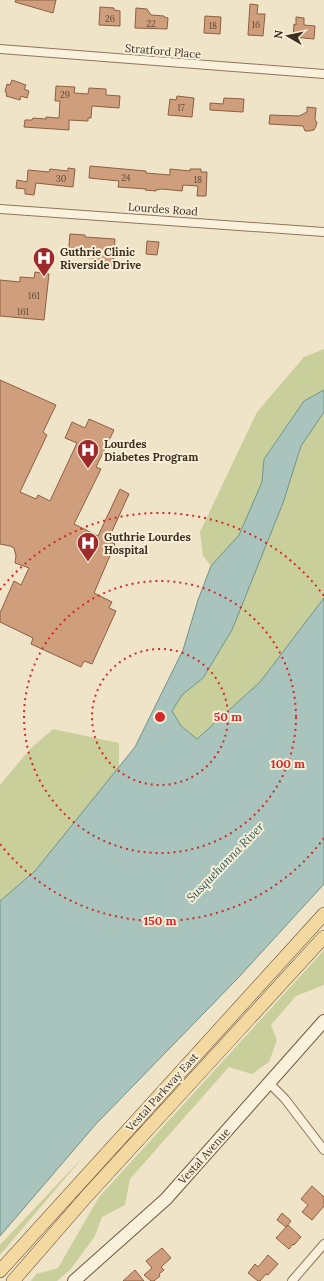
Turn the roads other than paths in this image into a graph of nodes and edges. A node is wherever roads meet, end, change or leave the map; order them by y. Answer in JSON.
{"nodes":[{"id":1,"x":0,"y":50,"type":"edge"},
{"id":2,"x":324,"y":74,"type":"edge"},
{"id":3,"x":0,"y":209,"type":"edge"},
{"id":4,"x":324,"y":232,"type":"edge"},
{"id":5,"x":324,"y":914,"type":"edge"},
{"id":6,"x":324,"y":937,"type":"edge"},
{"id":7,"x":324,"y":1021,"type":"edge"},
{"id":8,"x":269,"y":1084,"type":"junction"},
{"id":9,"x":324,"y":1150,"type":"edge"},
{"id":10,"x":324,"y":1244,"type":"edge"},
{"id":11,"x":0,"y":1272,"type":"edge"},
{"id":12,"x":12,"y":1281,"type":"edge"},
{"id":13,"x":74,"y":1281,"type":"edge"},
{"id":14,"x":292,"y":1281,"type":"edge"}],
"edges":[{"from":1,"to":2,"type":"street","name":"Stratford Place"},
{"from":3,"to":4,"type":"street","name":"Lourdes Road"},
{"from":5,"to":11,"type":"main road","name":"Vestal Parkway East"},
{"from":6,"to":12,"type":"main road","name":"Vestal Parkway East"},
{"from":7,"to":8,"type":"street","name":"Vestal Avenue"},
{"from":8,"to":9,"type":"street"},
{"from":8,"to":13,"type":"street","name":"Vestal Avenue"},
{"from":10,"to":14,"type":"street"}]}
